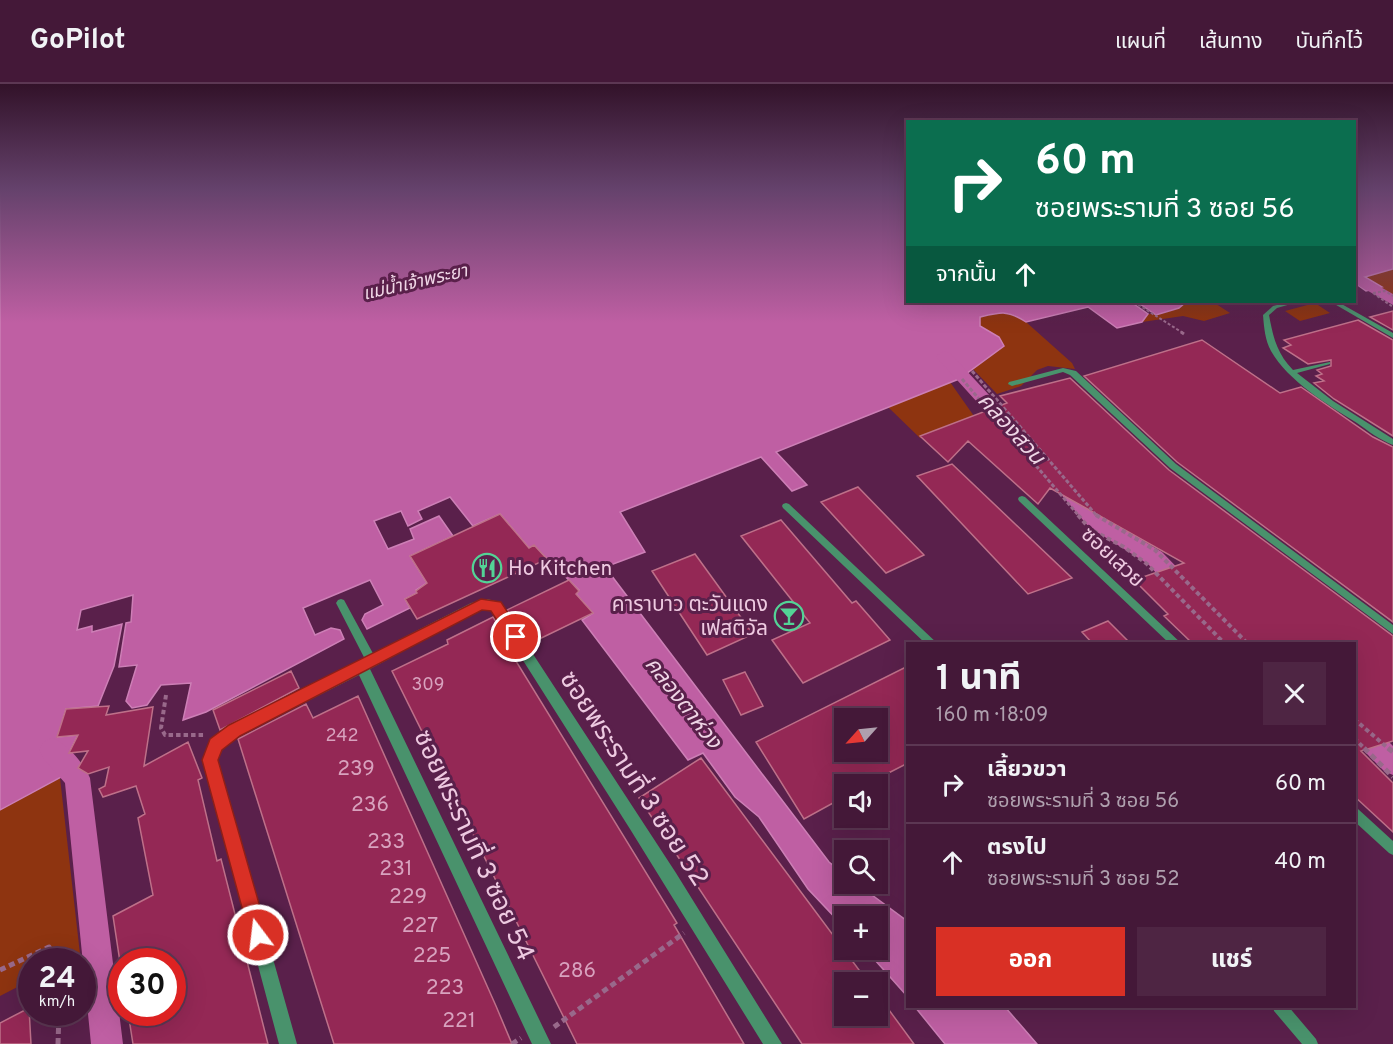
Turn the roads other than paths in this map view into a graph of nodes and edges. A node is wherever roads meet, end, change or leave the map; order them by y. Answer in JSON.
{"nodes":[{"id":1,"x":1291,"y":303,"type":"edge"},
{"id":2,"x":1336,"y":303,"type":"edge"},
{"id":3,"x":1393,"y":336,"type":"edge"},
{"id":4,"x":1328,"y":363,"type":"dead end"},
{"id":5,"x":1292,"y":372,"type":"junction"},
{"id":6,"x":1012,"y":384,"type":"dead end"},
{"id":7,"x":1393,"y":442,"type":"edge"},
{"id":8,"x":1022,"y":499,"type":"dead end"},
{"id":9,"x":786,"y":506,"type":"dead end"},
{"id":10,"x":341,"y":603,"type":"dead end"},
{"id":11,"x":1393,"y":630,"type":"edge"},
{"id":12,"x":931,"y":642,"type":"edge"},
{"id":13,"x":1175,"y":642,"type":"edge"},
{"id":14,"x":367,"y":665,"type":"junction"},
{"id":15,"x":1356,"y":815,"type":"edge"},
{"id":16,"x":1393,"y":849,"type":"edge"},
{"id":17,"x":1281,"y":1008,"type":"edge"},
{"id":18,"x":540,"y":1041,"type":"edge"},
{"id":19,"x":288,"y":1044,"type":"edge"},
{"id":20,"x":773,"y":1044,"type":"edge"},
{"id":21,"x":1311,"y":1044,"type":"edge"}],
"edges":[{"from":1,"to":5,"type":"lane"},
{"from":2,"to":3,"type":"lane"},
{"from":4,"to":5,"type":"lane"},
{"from":5,"to":7,"type":"lane"},
{"from":6,"to":11,"type":"lane"},
{"from":8,"to":13,"type":"lane","name":"ซอยเสวย"},
{"from":9,"to":12,"type":"lane"},
{"from":10,"to":14,"type":"lane"},
{"from":14,"to":18,"type":"street","name":"ซอยพระรามที่ 3 ซอย 54"},
{"from":14,"to":19,"type":"street"},
{"from":14,"to":20,"type":"street","name":"ซอยพระรามที่ 3 ซอย 52"},
{"from":15,"to":16,"type":"lane"},
{"from":17,"to":21,"type":"lane"}]}
